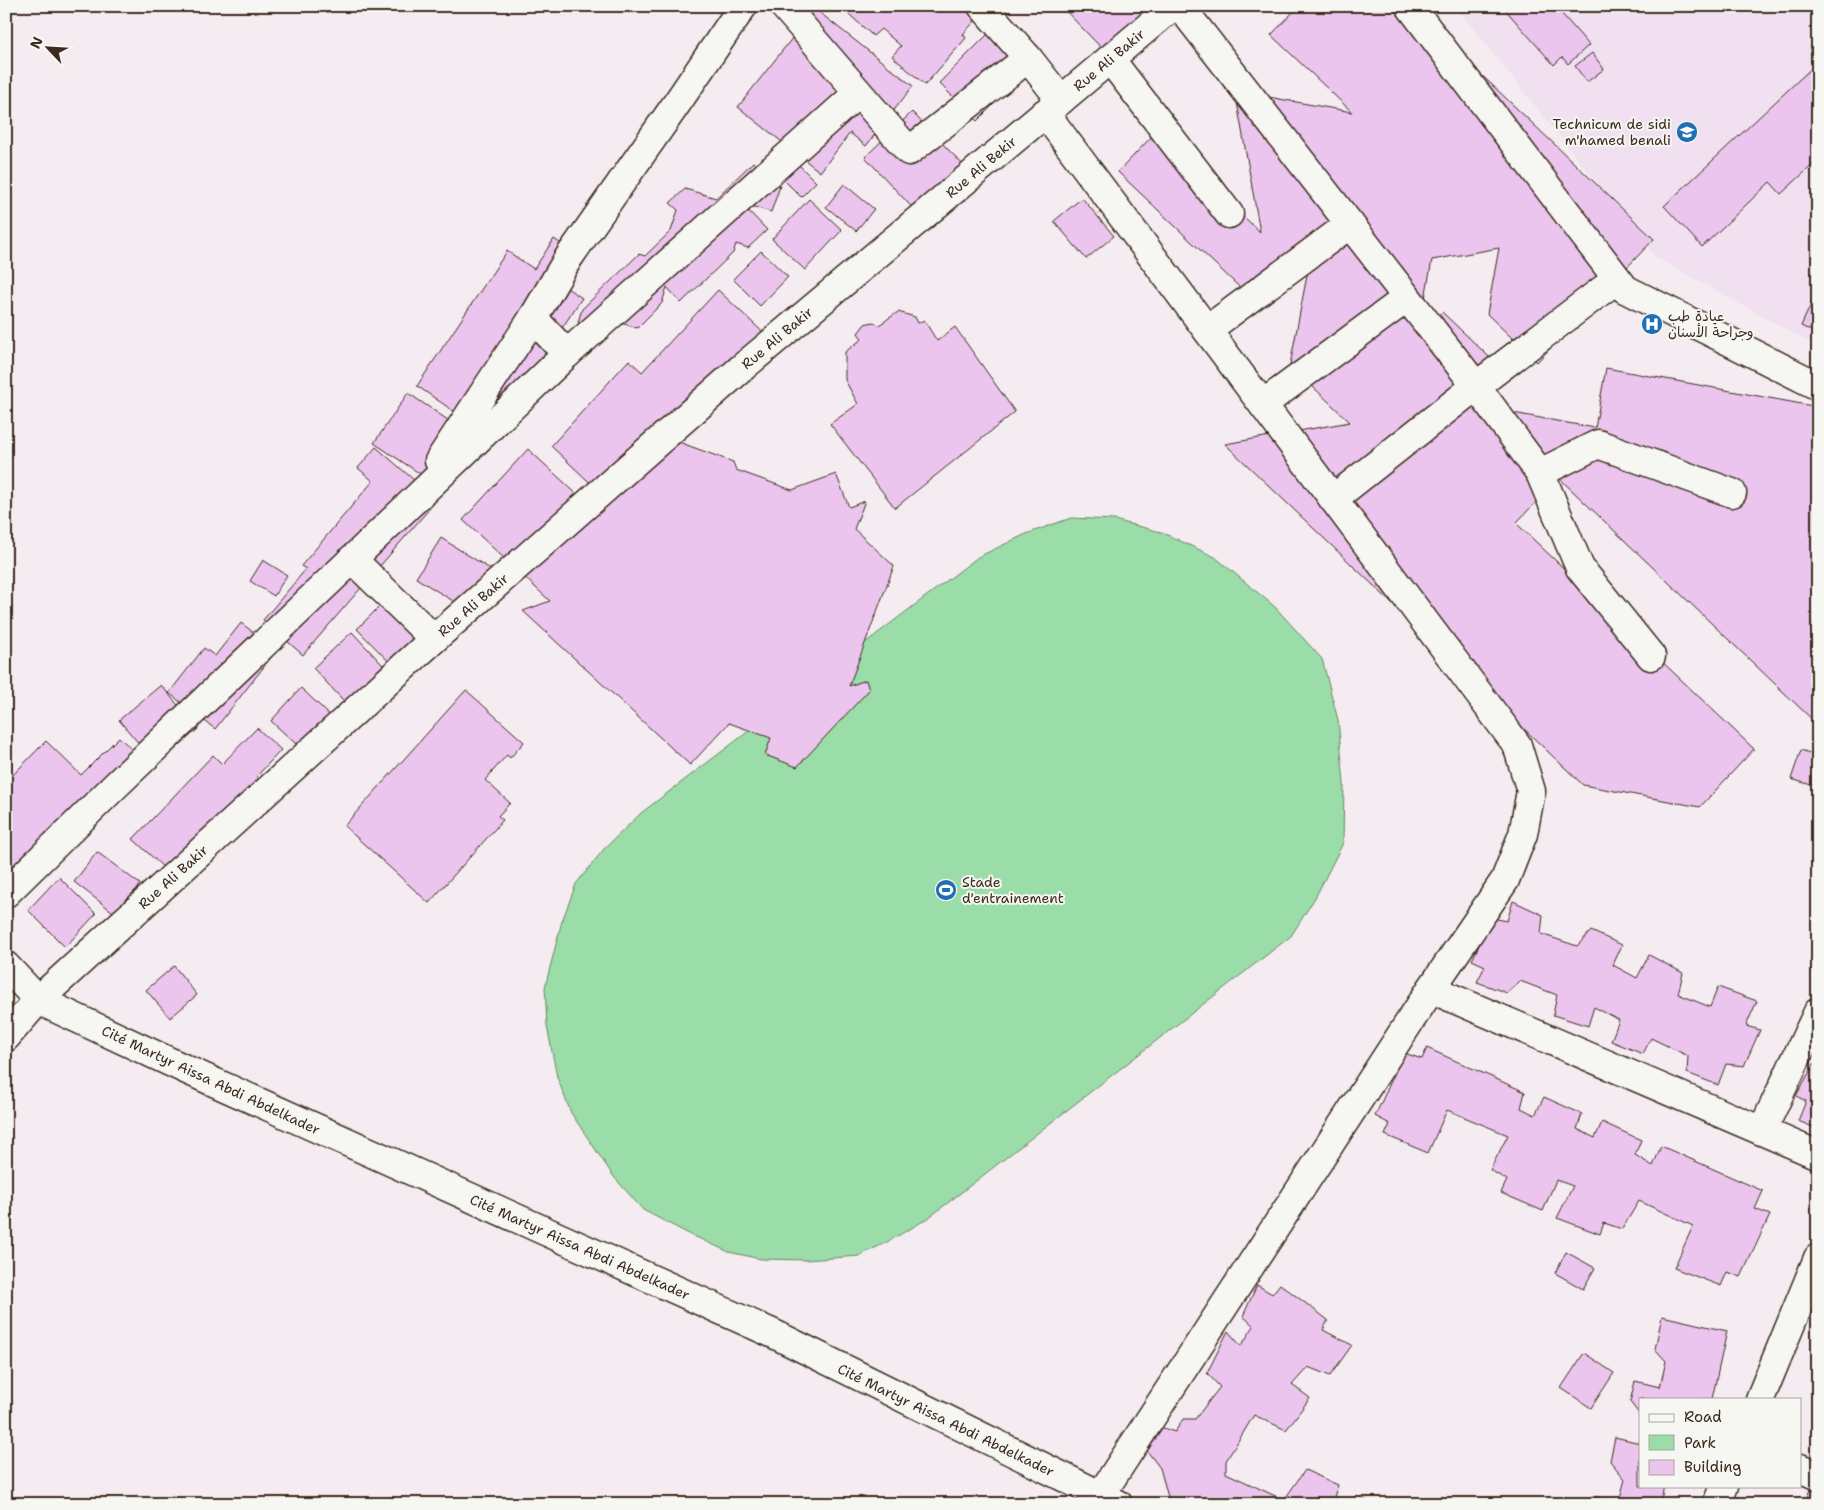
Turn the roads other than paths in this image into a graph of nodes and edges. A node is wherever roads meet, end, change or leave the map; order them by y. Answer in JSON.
{"nodes":[{"id":1,"x":743,"y":6,"type":"edge"},
{"id":2,"x":784,"y":6,"type":"edge"},
{"id":3,"x":982,"y":6,"type":"edge"},
{"id":4,"x":1173,"y":6,"type":"edge"},
{"id":5,"x":1180,"y":6,"type":"edge"},
{"id":6,"x":1410,"y":6,"type":"edge"},
{"id":7,"x":1028,"y":58,"type":"junction"},
{"id":8,"x":1110,"y":58,"type":"junction"},
{"id":9,"x":858,"y":93,"type":"junction"},
{"id":10,"x":1053,"y":106,"type":"junction"},
{"id":11,"x":1229,"y":214,"type":"dead end"},
{"id":12,"x":917,"y":221,"type":"joint"},
{"id":13,"x":1350,"y":224,"type":"junction"},
{"id":14,"x":1617,"y":278,"type":"junction"},
{"id":15,"x":1407,"y":298,"type":"junction"},
{"id":16,"x":534,"y":318,"type":"junction"},
{"id":17,"x":1207,"y":330,"type":"junction"},
{"id":18,"x":567,"y":354,"type":"junction"},
{"id":19,"x":1476,"y":386,"type":"junction"},
{"id":20,"x":1818,"y":386,"type":"edge"},
{"id":21,"x":1263,"y":404,"type":"junction"},
{"id":22,"x":1540,"y":474,"type":"junction"},
{"id":23,"x":1732,"y":492,"type":"dead end"},
{"id":24,"x":1333,"y":499,"type":"junction"},
{"id":25,"x":414,"y":500,"type":"junction"},
{"id":26,"x":352,"y":559,"type":"junction"},
{"id":27,"x":434,"y":639,"type":"junction"},
{"id":28,"x":1651,"y":656,"type":"dead end"},
{"id":29,"x":6,"y":893,"type":"edge"},
{"id":30,"x":6,"y":966,"type":"edge"},
{"id":31,"x":1431,"y":989,"type":"junction"},
{"id":32,"x":38,"y":1000,"type":"junction"},
{"id":33,"x":1818,"y":1012,"type":"edge"},
{"id":34,"x":6,"y":1037,"type":"edge"},
{"id":35,"x":1762,"y":1131,"type":"junction"},
{"id":36,"x":1818,"y":1155,"type":"edge"},
{"id":37,"x":1818,"y":1258,"type":"edge"},
{"id":38,"x":1760,"y":1398,"type":"edge"},
{"id":39,"x":1802,"y":1469,"type":"edge"},
{"id":40,"x":1818,"y":1476,"type":"edge"},
{"id":41,"x":1723,"y":1488,"type":"edge"},
{"id":42,"x":1109,"y":1500,"type":"edge"},
{"id":43,"x":1717,"y":1504,"type":"edge"}],
"edges":[{"from":1,"to":16,"type":"street"},
{"from":2,"to":9,"type":"street"},
{"from":3,"to":7,"type":"street"},
{"from":4,"to":8,"type":"street","name":"Rue Ali Bakir"},
{"from":5,"to":13,"type":"street"},
{"from":6,"to":14,"type":"street"},
{"from":7,"to":9,"type":"street"},
{"from":7,"to":10,"type":"street"},
{"from":8,"to":10,"type":"street","name":"Rue Ali Bakir"},
{"from":8,"to":11,"type":"street"},
{"from":9,"to":18,"type":"street"},
{"from":10,"to":12,"type":"street","name":"Rue Ali Bekir"},
{"from":10,"to":17,"type":"street"},
{"from":12,"to":27,"type":"street","name":"Rue Ali Bakir"},
{"from":13,"to":15,"type":"street"},
{"from":13,"to":17,"type":"street"},
{"from":14,"to":19,"type":"street"},
{"from":14,"to":20,"type":"street"},
{"from":15,"to":19,"type":"street"},
{"from":15,"to":21,"type":"street"},
{"from":16,"to":18,"type":"street"},
{"from":16,"to":25,"type":"street"},
{"from":17,"to":21,"type":"street"},
{"from":18,"to":25,"type":"street"},
{"from":19,"to":22,"type":"street"},
{"from":19,"to":24,"type":"street"},
{"from":21,"to":24,"type":"street"},
{"from":22,"to":23,"type":"street"},
{"from":22,"to":28,"type":"street"},
{"from":24,"to":31,"type":"street"},
{"from":25,"to":26,"type":"street"},
{"from":26,"to":27,"type":"street"},
{"from":26,"to":29,"type":"street"},
{"from":27,"to":32,"type":"street","name":"Rue Ali Bakir"},
{"from":30,"to":32,"type":"street"},
{"from":31,"to":35,"type":"street"},
{"from":31,"to":42,"type":"street"},
{"from":32,"to":34,"type":"street","name":"Rue Ali Bakir"},
{"from":32,"to":42,"type":"street","name":"Cité Martyr Aissa Abdi Abdelkader"},
{"from":33,"to":35,"type":"street"},
{"from":35,"to":36,"type":"street"},
{"from":37,"to":38,"type":"street"},
{"from":39,"to":40,"type":"street"},
{"from":41,"to":43,"type":"street"}]}
